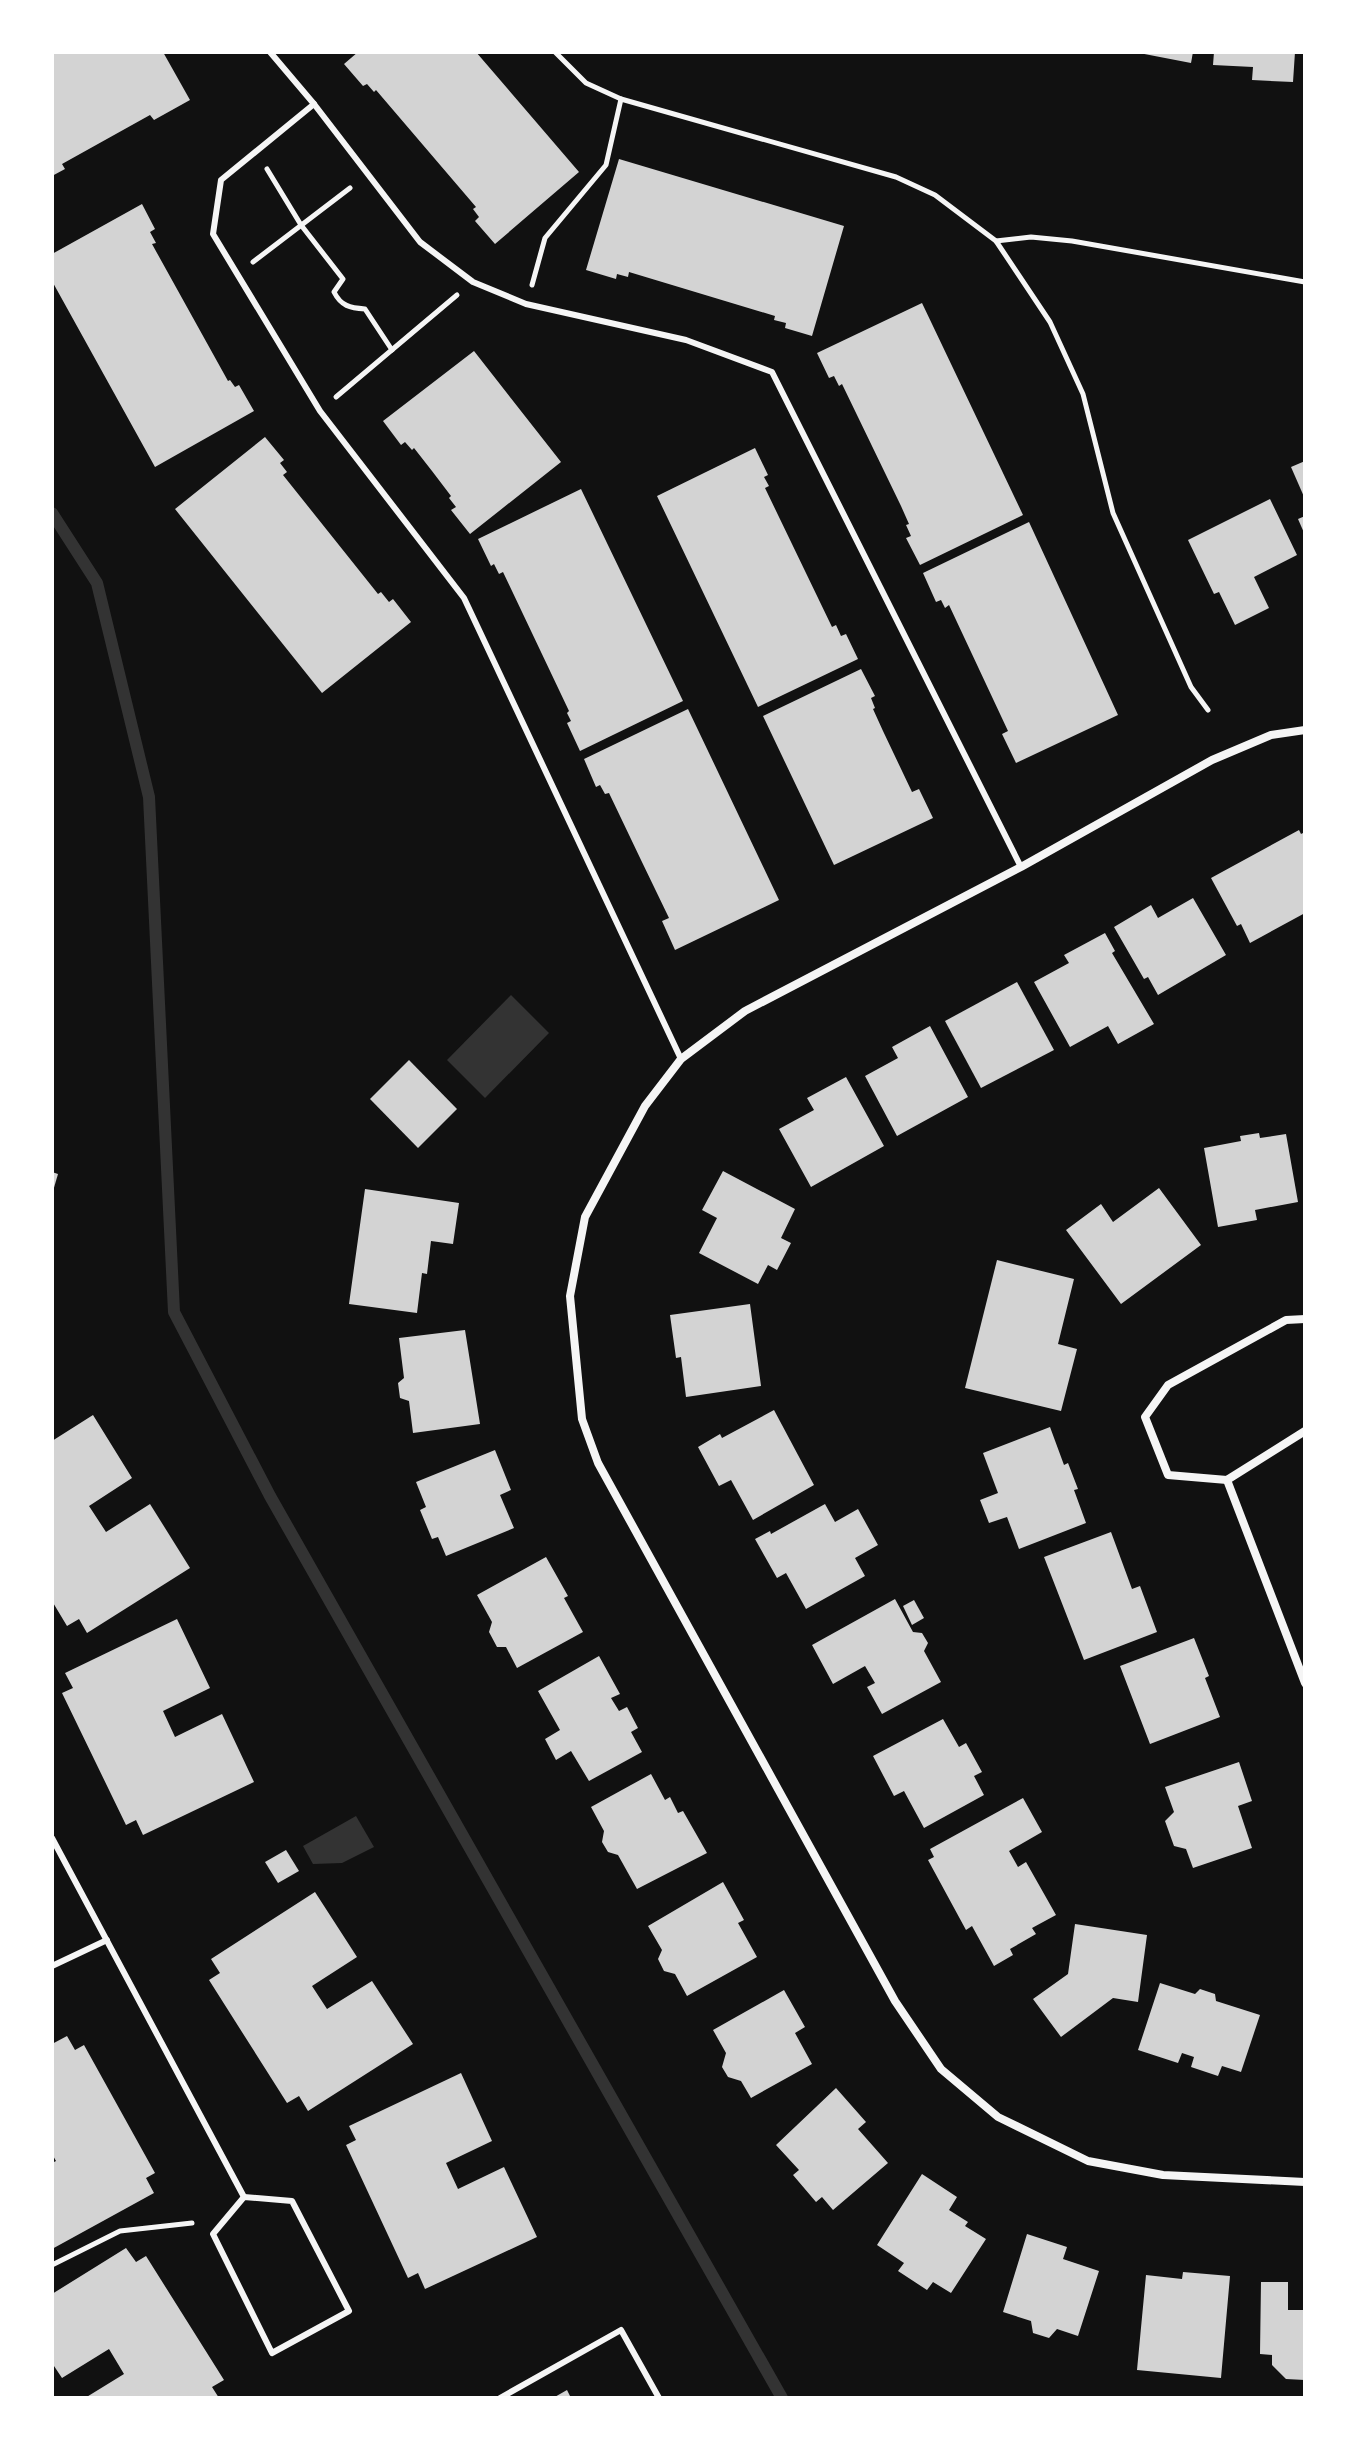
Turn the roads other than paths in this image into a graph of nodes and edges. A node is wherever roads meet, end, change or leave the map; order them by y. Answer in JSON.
{"nodes":[{"id":1,"x":270,"y":52,"type":"edge"},
{"id":2,"x":314,"y":104,"type":"junction"},
{"id":3,"x":1305,"y":730,"type":"edge"},
{"id":4,"x":1021,"y":867,"type":"junction"},
{"id":5,"x":681,"y":1059,"type":"junction"},
{"id":6,"x":1305,"y":1319,"type":"edge"},
{"id":7,"x":1305,"y":1431,"type":"edge"},
{"id":8,"x":1227,"y":1480,"type":"junction"},
{"id":9,"x":1305,"y":1683,"type":"edge"},
{"id":10,"x":52,"y":1838,"type":"edge"},
{"id":11,"x":107,"y":1940,"type":"junction"},
{"id":12,"x":52,"y":1966,"type":"edge"},
{"id":13,"x":1305,"y":2182,"type":"edge"},
{"id":14,"x":244,"y":2197,"type":"junction"},
{"id":15,"x":500,"y":2398,"type":"edge"},
{"id":16,"x":659,"y":2398,"type":"edge"}],
"edges":[{"from":1,"to":2,"type":"lane"},
{"from":2,"to":4,"type":"lane"},
{"from":2,"to":5,"type":"lane"},
{"from":3,"to":4,"type":"street"},
{"from":4,"to":5,"type":"street"},
{"from":5,"to":13,"type":"street"},
{"from":6,"to":8,"type":"street"},
{"from":7,"to":8,"type":"street"},
{"from":8,"to":9,"type":"street"},
{"from":10,"to":11,"type":"lane"},
{"from":11,"to":12,"type":"lane"},
{"from":11,"to":14,"type":"lane"},
{"from":14,"to":14,"type":"lane"},
{"from":15,"to":16,"type":"lane"}]}
